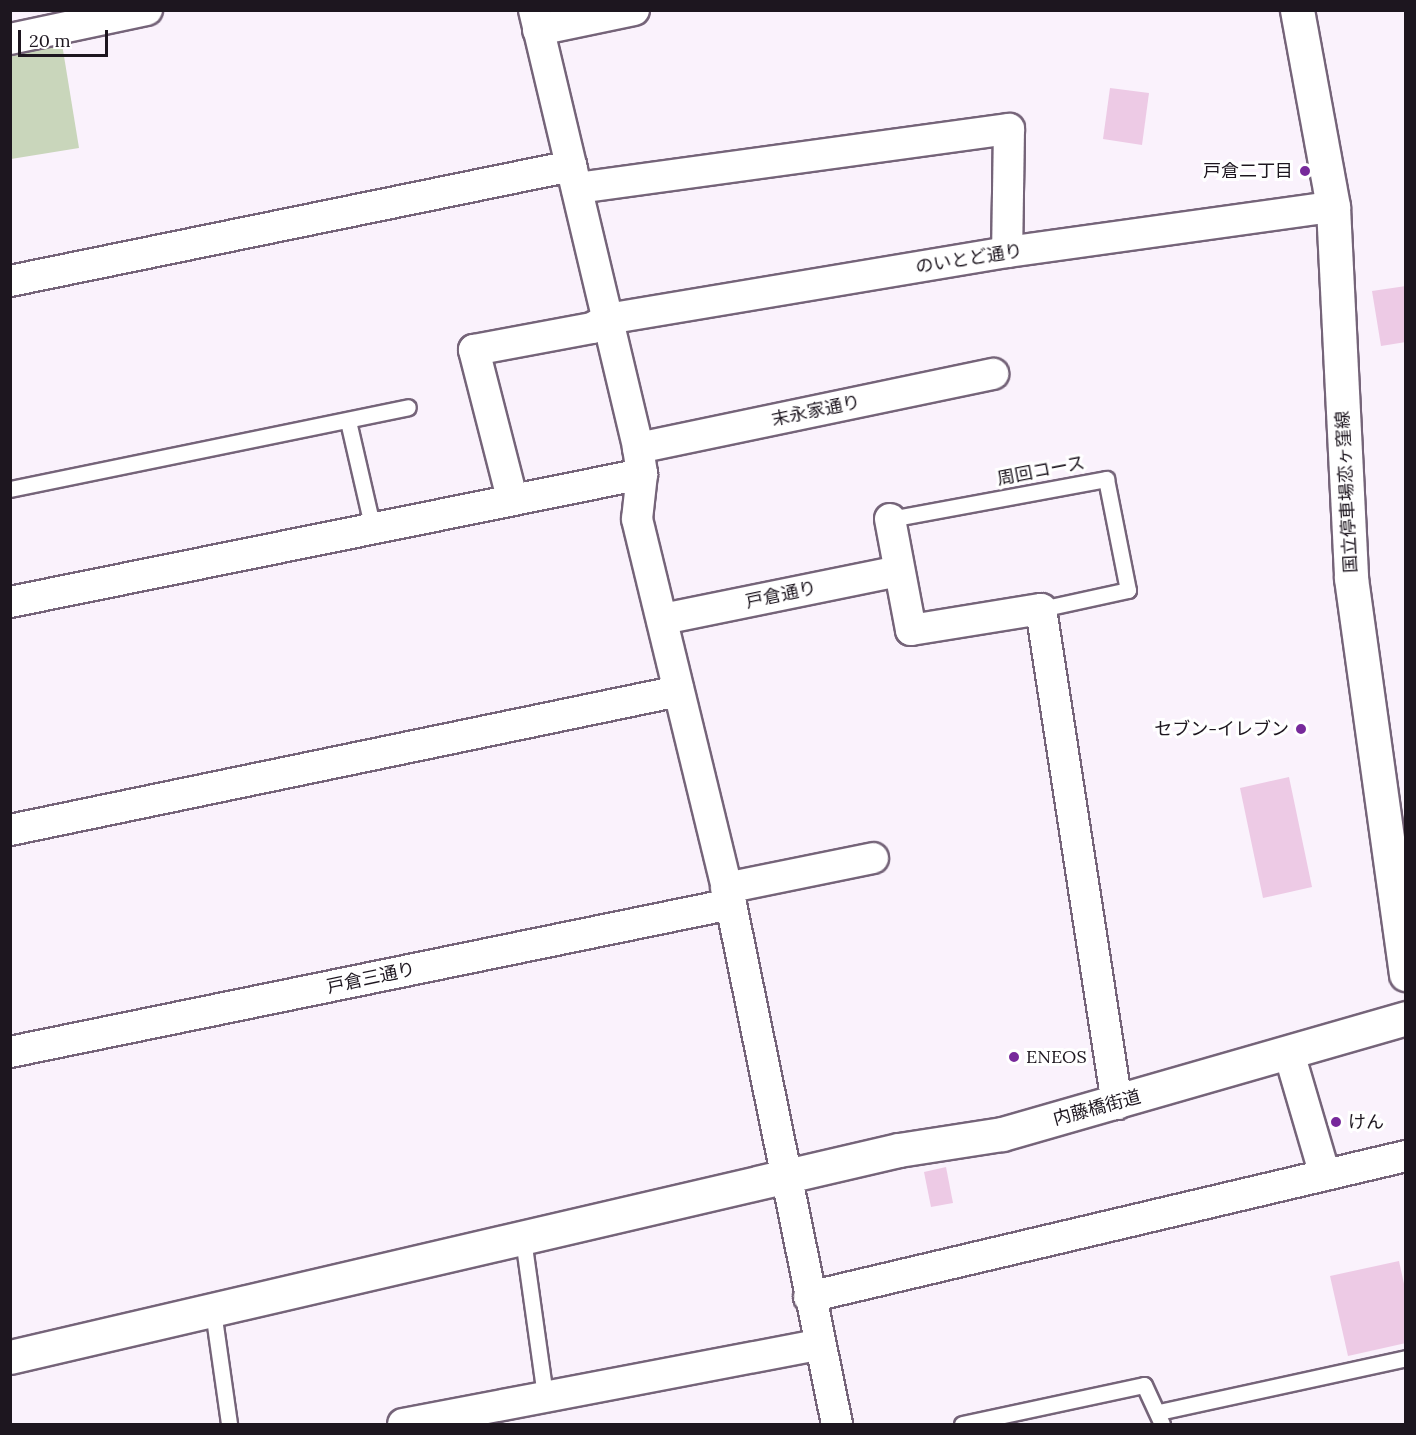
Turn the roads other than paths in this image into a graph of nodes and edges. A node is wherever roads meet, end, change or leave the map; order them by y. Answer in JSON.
{"nodes":[{"id":1,"x":147,"y":10,"type":"edge"},
{"id":2,"x":634,"y":10,"type":"edge"},
{"id":3,"x":1296,"y":10,"type":"edge"},
{"id":4,"x":536,"y":20,"type":"edge"},
{"id":5,"x":11,"y":35,"type":"edge"},
{"id":6,"x":574,"y":177,"type":"junction"},
{"id":7,"x":1333,"y":207,"type":"junction"},
{"id":8,"x":1007,"y":252,"type":"junction"},
{"id":9,"x":10,"y":281,"type":"edge"},
{"id":10,"x":608,"y":319,"type":"junction"},
{"id":11,"x":993,"y":374,"type":"dead end"},
{"id":12,"x":408,"y":407,"type":"dead end"},
{"id":13,"x":348,"y":421,"type":"junction"},
{"id":14,"x":640,"y":461,"type":"junction"},
{"id":15,"x":10,"y":489,"type":"edge"},
{"id":16,"x":512,"y":498,"type":"junction"},
{"id":17,"x":890,"y":519,"type":"joint"},
{"id":18,"x":372,"y":525,"type":"junction"},
{"id":19,"x":898,"y":571,"type":"junction"},
{"id":20,"x":10,"y":602,"type":"edge"},
{"id":21,"x":1041,"y":609,"type":"junction"},
{"id":22,"x":663,"y":619,"type":"junction"},
{"id":23,"x":679,"y":691,"type":"junction"},
{"id":24,"x":1380,"y":820,"type":"junction"},
{"id":25,"x":10,"y":830,"type":"edge"},
{"id":26,"x":1406,"y":840,"type":"edge"},
{"id":27,"x":873,"y":858,"type":"dead end"},
{"id":28,"x":728,"y":896,"type":"junction"},
{"id":29,"x":1406,"y":974,"type":"edge"},
{"id":30,"x":1406,"y":1018,"type":"edge"},
{"id":31,"x":10,"y":1052,"type":"edge"},
{"id":32,"x":1289,"y":1053,"type":"junction"},
{"id":33,"x":1117,"y":1104,"type":"junction"},
{"id":34,"x":1406,"y":1156,"type":"edge"},
{"id":35,"x":1325,"y":1175,"type":"junction"},
{"id":36,"x":784,"y":1179,"type":"junction"},
{"id":37,"x":523,"y":1239,"type":"junction"},
{"id":38,"x":809,"y":1296,"type":"junction"},
{"id":39,"x":213,"y":1311,"type":"junction"},
{"id":40,"x":819,"y":1345,"type":"junction"},
{"id":41,"x":10,"y":1357,"type":"edge"},
{"id":42,"x":1406,"y":1358,"type":"edge"},
{"id":43,"x":545,"y":1396,"type":"junction"},
{"id":44,"x":1160,"y":1418,"type":"edge"},
{"id":45,"x":229,"y":1425,"type":"edge"},
{"id":46,"x":403,"y":1425,"type":"edge"},
{"id":47,"x":837,"y":1425,"type":"edge"},
{"id":48,"x":962,"y":1425,"type":"edge"}],
"edges":[{"from":1,"to":5,"type":"street"},
{"from":2,"to":4,"type":"street"},
{"from":3,"to":7,"type":"street","name":"国立停車場恋ヶ窪線"},
{"from":4,"to":6,"type":"street"},
{"from":6,"to":8,"type":"street"},
{"from":6,"to":9,"type":"street"},
{"from":6,"to":10,"type":"street"},
{"from":7,"to":8,"type":"street","name":"のいとど通り"},
{"from":7,"to":24,"type":"street","name":"国立停車場恋ヶ窪線"},
{"from":8,"to":10,"type":"street","name":"のいとど通り"},
{"from":10,"to":14,"type":"street"},
{"from":10,"to":16,"type":"street","name":"のいとど通り"},
{"from":11,"to":14,"type":"street","name":"末永家通り"},
{"from":12,"to":13,"type":"lane"},
{"from":13,"to":15,"type":"lane"},
{"from":13,"to":18,"type":"lane"},
{"from":14,"to":16,"type":"street","name":"末永家通り"},
{"from":14,"to":22,"type":"street"},
{"from":16,"to":18,"type":"street","name":"末永家通り"},
{"from":17,"to":19,"type":"street"},
{"from":17,"to":21,"type":"lane","name":"周回コース"},
{"from":18,"to":20,"type":"street","name":"末永家通り"},
{"from":19,"to":21,"type":"street"},
{"from":19,"to":22,"type":"street","name":"戸倉通り"},
{"from":21,"to":33,"type":"street"},
{"from":22,"to":23,"type":"street"},
{"from":23,"to":25,"type":"street"},
{"from":23,"to":28,"type":"street"},
{"from":24,"to":26,"type":"street"},
{"from":24,"to":29,"type":"street","name":"国立停車場恋ヶ窪線"},
{"from":27,"to":28,"type":"street","name":"戸倉三通り"},
{"from":28,"to":31,"type":"street","name":"戸倉三通り"},
{"from":28,"to":36,"type":"street"},
{"from":30,"to":32,"type":"street","name":"内藤橋街道"},
{"from":32,"to":33,"type":"street","name":"内藤橋街道"},
{"from":32,"to":35,"type":"street"},
{"from":33,"to":36,"type":"street","name":"内藤橋街道"},
{"from":34,"to":35,"type":"street"},
{"from":35,"to":38,"type":"street"},
{"from":36,"to":37,"type":"street","name":"内藤橋街道"},
{"from":36,"to":38,"type":"street"},
{"from":37,"to":39,"type":"street","name":"内藤橋街道"},
{"from":37,"to":43,"type":"lane"},
{"from":38,"to":40,"type":"street"},
{"from":39,"to":41,"type":"street","name":"内藤橋街道"},
{"from":39,"to":45,"type":"lane"},
{"from":40,"to":43,"type":"street"},
{"from":40,"to":47,"type":"street"},
{"from":42,"to":44,"type":"lane"},
{"from":43,"to":46,"type":"street"},
{"from":44,"to":48,"type":"lane"}]}
